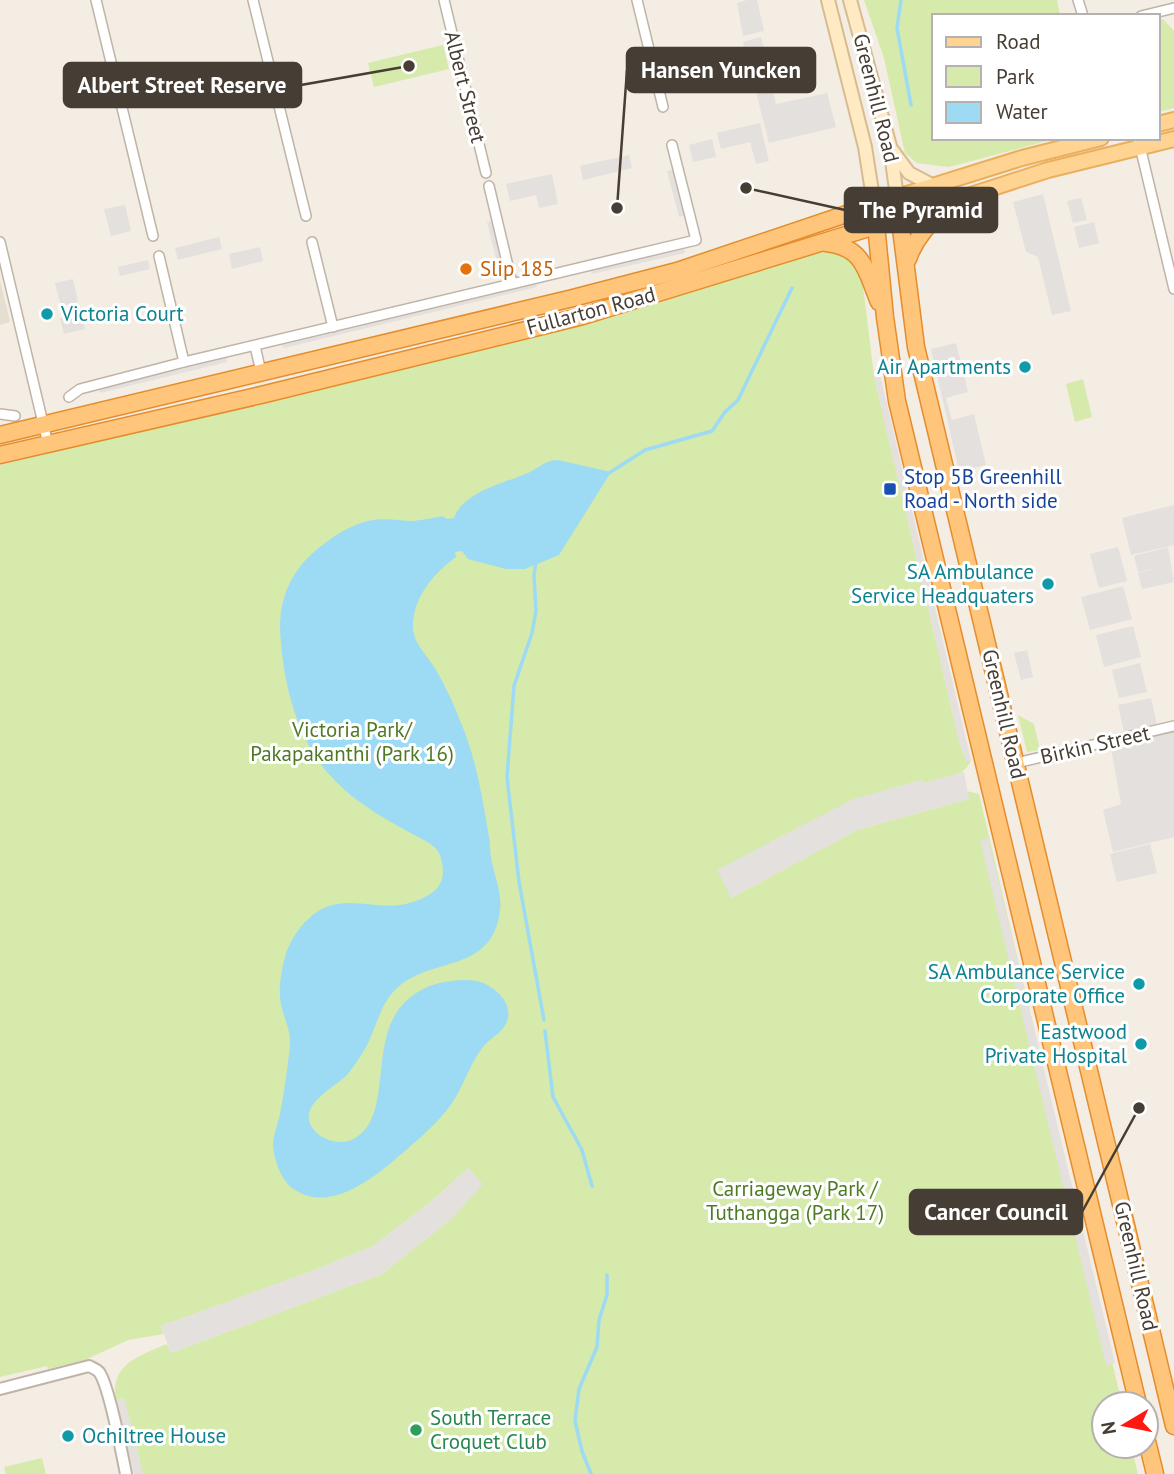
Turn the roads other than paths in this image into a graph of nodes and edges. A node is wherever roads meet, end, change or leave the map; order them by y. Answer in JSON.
{"nodes":[{"id":1,"x":96,"y":0,"type":"edge"},
{"id":2,"x":253,"y":0,"type":"edge"},
{"id":3,"x":444,"y":0,"type":"edge"},
{"id":4,"x":637,"y":0,"type":"edge"},
{"id":5,"x":828,"y":0,"type":"edge"},
{"id":6,"x":850,"y":0,"type":"edge"},
{"id":7,"x":1174,"y":8,"type":"edge"},
{"id":8,"x":1149,"y":14,"type":"edge"},
{"id":9,"x":663,"y":107,"type":"dead end"},
{"id":10,"x":1174,"y":139,"type":"edge"},
{"id":11,"x":1093,"y":140,"type":"edge"},
{"id":12,"x":1139,"y":143,"type":"edge"},
{"id":13,"x":672,"y":145,"type":"dead end"},
{"id":14,"x":890,"y":146,"type":"junction"},
{"id":15,"x":486,"y":173,"type":"dead end"},
{"id":16,"x":932,"y":185,"type":"junction"},
{"id":17,"x":489,"y":186,"type":"dead end"},
{"id":18,"x":897,"y":197,"type":"junction"},
{"id":19,"x":952,"y":201,"type":"junction"},
{"id":20,"x":874,"y":204,"type":"junction"},
{"id":21,"x":306,"y":215,"type":"dead end"},
{"id":22,"x":900,"y":218,"type":"junction"},
{"id":23,"x":876,"y":226,"type":"junction"},
{"id":24,"x":153,"y":236,"type":"dead end"},
{"id":25,"x":0,"y":242,"type":"edge"},
{"id":26,"x":312,"y":242,"type":"dead end"},
{"id":27,"x":824,"y":243,"type":"junction"},
{"id":28,"x":159,"y":256,"type":"dead end"},
{"id":29,"x":906,"y":264,"type":"junction"},
{"id":30,"x":512,"y":284,"type":"junction"},
{"id":31,"x":1174,"y":289,"type":"edge"},
{"id":32,"x":886,"y":317,"type":"junction"},
{"id":33,"x":333,"y":327,"type":"junction"},
{"id":34,"x":255,"y":346,"type":"junction"},
{"id":35,"x":184,"y":362,"type":"junction"},
{"id":36,"x":261,"y":372,"type":"junction"},
{"id":37,"x":267,"y":393,"type":"junction"},
{"id":38,"x":69,"y":397,"type":"dead end"},
{"id":39,"x":0,"y":414,"type":"edge"},
{"id":40,"x":15,"y":416,"type":"dead end"},
{"id":41,"x":43,"y":424,"type":"junction"},
{"id":42,"x":0,"y":435,"type":"edge"},
{"id":43,"x":48,"y":444,"type":"junction"},
{"id":44,"x":0,"y":455,"type":"edge"},
{"id":45,"x":1174,"y":726,"type":"edge"},
{"id":46,"x":1016,"y":763,"type":"junction"},
{"id":47,"x":0,"y":1389,"type":"edge"},
{"id":48,"x":1135,"y":1390,"type":"edge"},
{"id":49,"x":1174,"y":1426,"type":"edge"},
{"id":50,"x":127,"y":1474,"type":"edge"}],
"edges":[{"from":1,"to":24,"type":"street"},
{"from":2,"to":21,"type":"street"},
{"from":3,"to":15,"type":"street","name":"Albert Street"},
{"from":4,"to":9,"type":"street"},
{"from":5,"to":20,"type":"main road","name":"Greenhill Road"},
{"from":6,"to":14,"type":"main road","name":"Greenhill Road"},
{"from":7,"to":8,"type":"street"},
{"from":10,"to":12,"type":"main road","name":"Fullarton Road"},
{"from":11,"to":16,"type":"main road","name":"Fullarton Road"},
{"from":12,"to":19,"type":"main road","name":"Fullarton Road"},
{"from":12,"to":31,"type":"street"},
{"from":13,"to":30,"type":"street","name":"Fullarton Road"},
{"from":14,"to":16,"type":"main road"},
{"from":14,"to":18,"type":"main road","name":"Greenhill Road"},
{"from":16,"to":18,"type":"main road","name":"Fullarton Road"},
{"from":17,"to":30,"type":"street"},
{"from":18,"to":20,"type":"highway","name":"Fullarton Road"},
{"from":18,"to":22,"type":"highway","name":"Greenhill Road"},
{"from":19,"to":22,"type":"main road","name":"Fullarton Road"},
{"from":19,"to":29,"type":"highway"},
{"from":20,"to":23,"type":"highway","name":"Greenhill Road"},
{"from":20,"to":36,"type":"highway","name":"Fullarton Road"},
{"from":22,"to":23,"type":"highway","name":"Fullarton Road"},
{"from":22,"to":29,"type":"highway","name":"Greenhill Road"},
{"from":23,"to":27,"type":"highway","name":"Fullarton Road"},
{"from":23,"to":32,"type":"highway","name":"Greenhill Road"},
{"from":25,"to":41,"type":"street"},
{"from":26,"to":33,"type":"street"},
{"from":27,"to":32,"type":"highway"},
{"from":27,"to":37,"type":"highway","name":"Fullarton Road"},
{"from":28,"to":35,"type":"street"},
{"from":29,"to":46,"type":"highway","name":"Greenhill Road"},
{"from":30,"to":33,"type":"street","name":"Fullarton Road"},
{"from":32,"to":48,"type":"highway","name":"Greenhill Road"},
{"from":33,"to":34,"type":"street","name":"Fullarton Road"},
{"from":34,"to":35,"type":"street","name":"Fullarton Road"},
{"from":34,"to":36,"type":"street"},
{"from":35,"to":38,"type":"street","name":"Fullarton Road"},
{"from":36,"to":37,"type":"highway"},
{"from":36,"to":41,"type":"highway","name":"Fullarton Road"},
{"from":37,"to":43,"type":"highway","name":"Fullarton Road"},
{"from":39,"to":40,"type":"street"},
{"from":41,"to":42,"type":"highway","name":"Fullarton Road"},
{"from":41,"to":43,"type":"street"},
{"from":43,"to":44,"type":"highway","name":"Fullarton Road"},
{"from":45,"to":46,"type":"street","name":"Birkin Street"},
{"from":46,"to":49,"type":"highway","name":"Greenhill Road"},
{"from":47,"to":50,"type":"street"}]}
